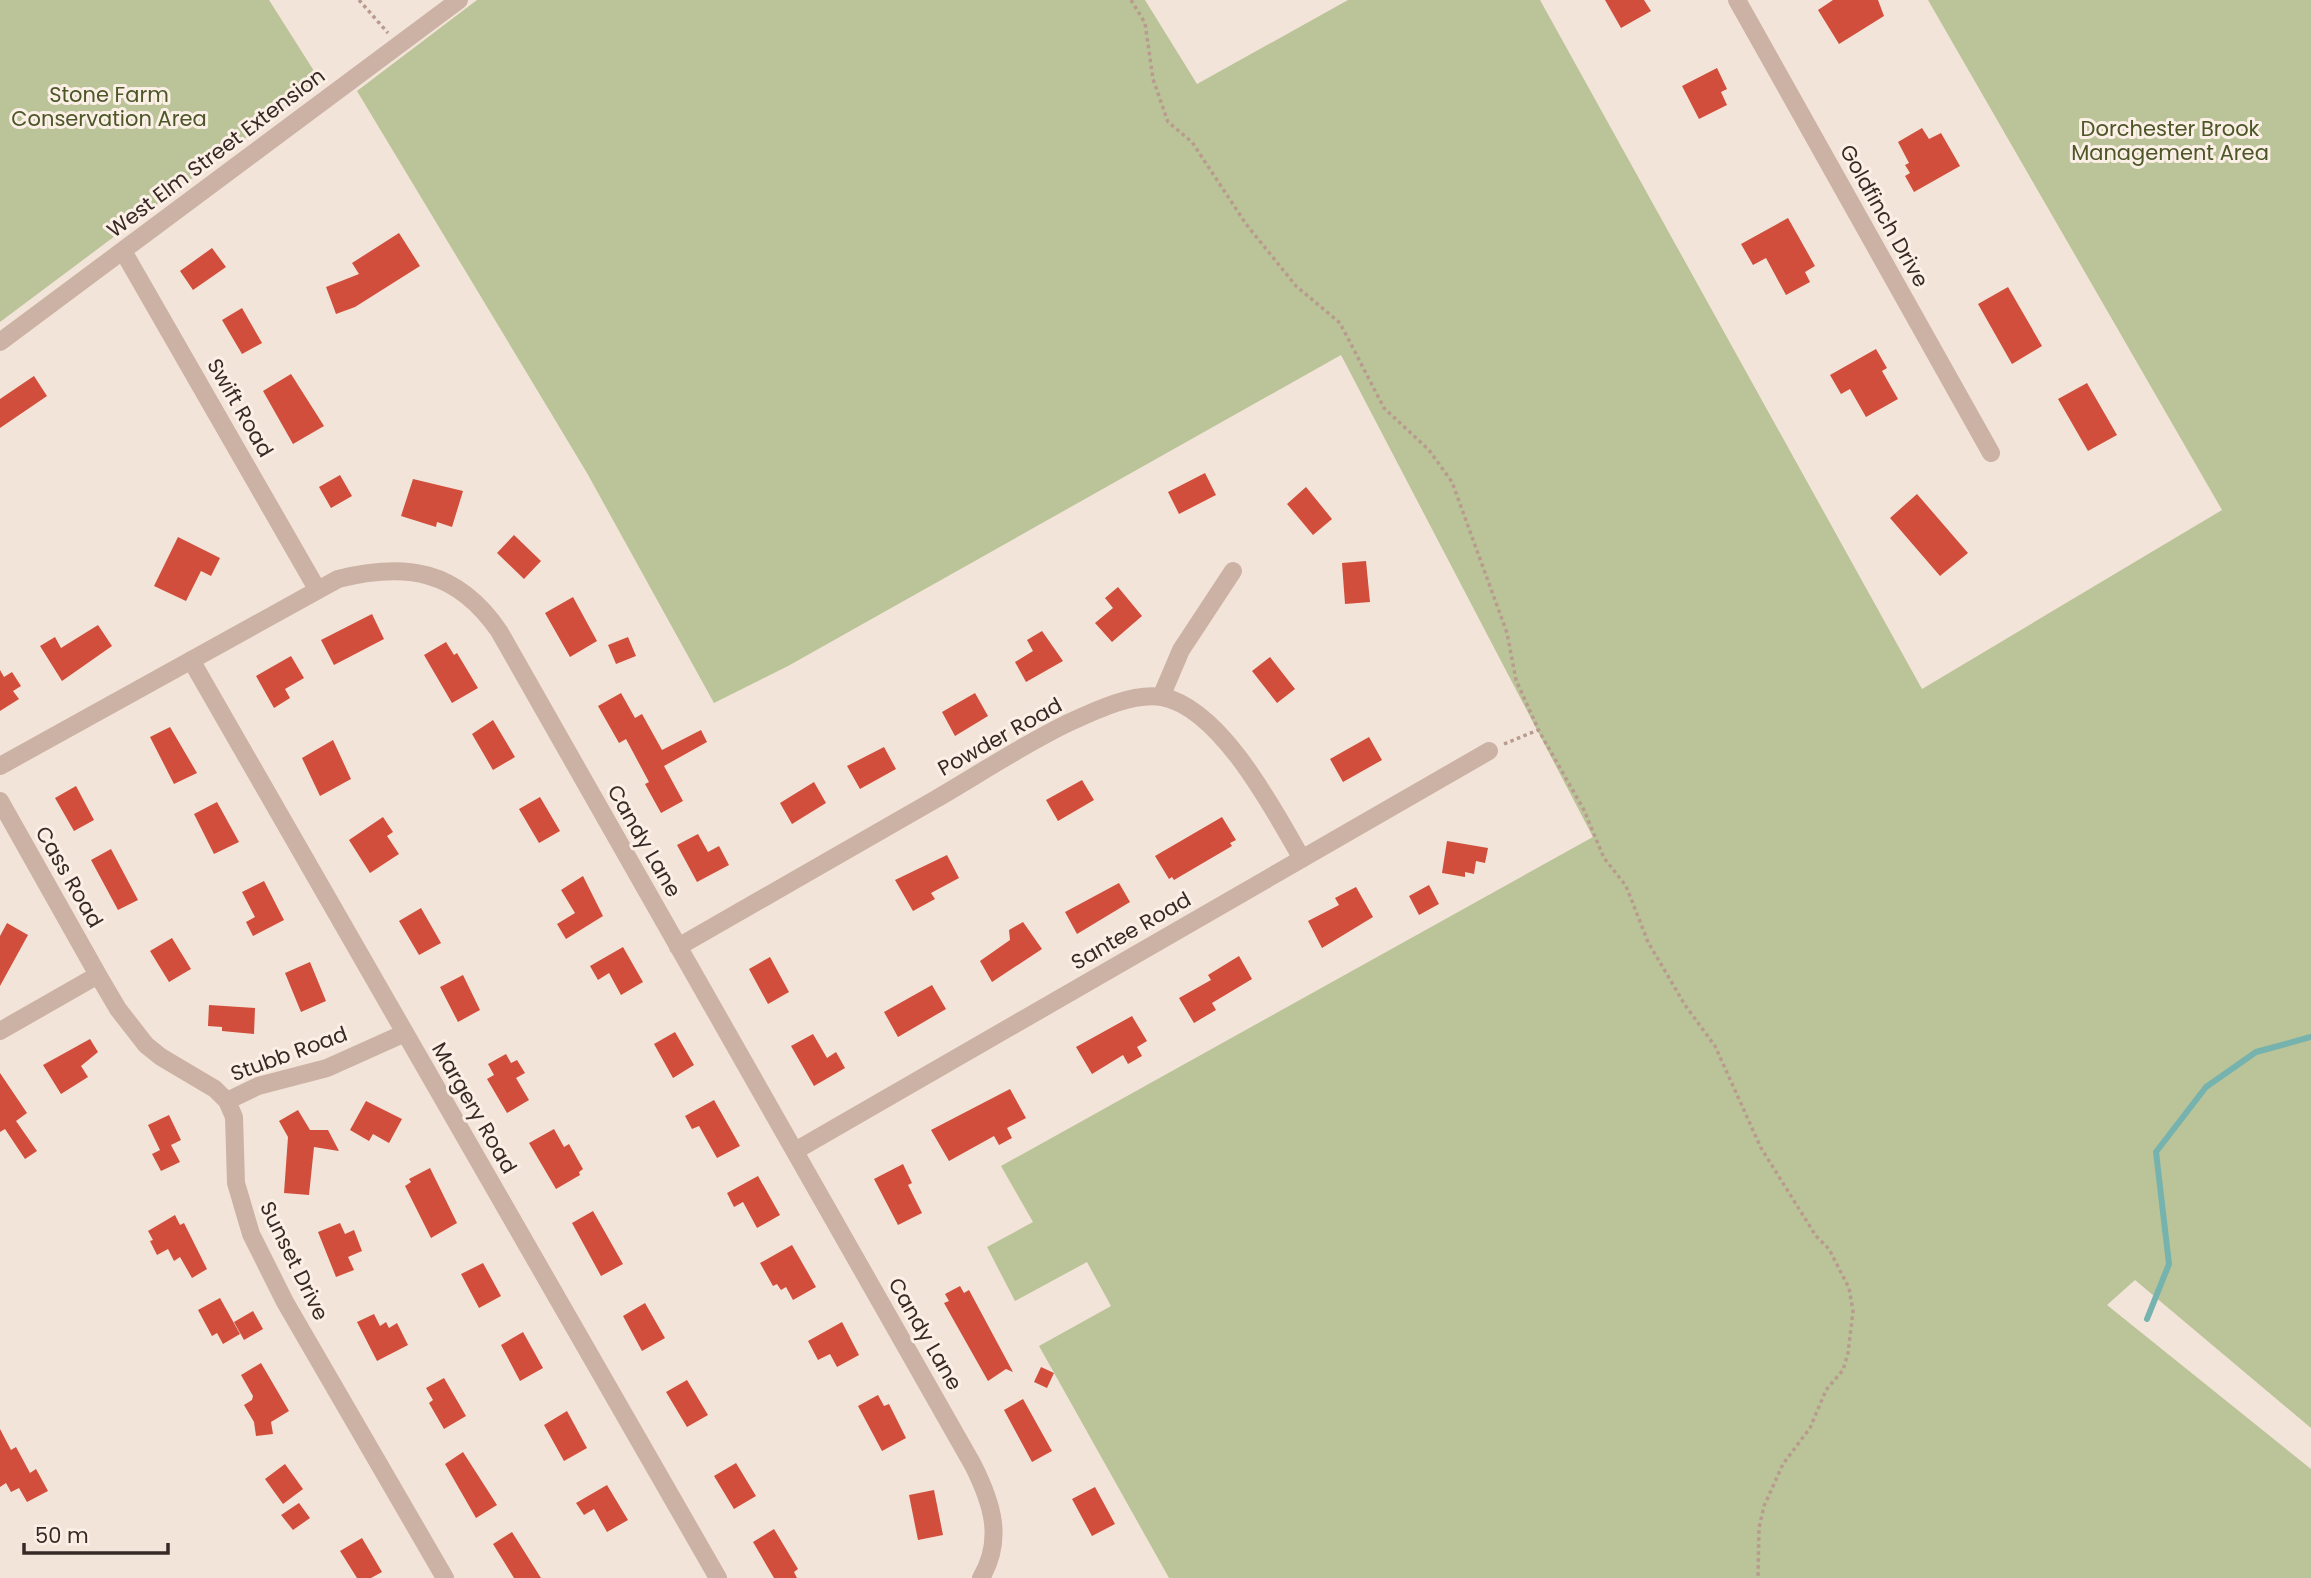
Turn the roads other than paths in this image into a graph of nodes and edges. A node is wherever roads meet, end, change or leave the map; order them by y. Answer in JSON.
{"nodes":[{"id":1,"x":459,"y":0,"type":"edge"},
{"id":2,"x":1737,"y":0,"type":"edge"},
{"id":3,"x":123,"y":251,"type":"junction"},
{"id":4,"x":0,"y":342,"type":"edge"},
{"id":5,"x":1991,"y":453,"type":"dead end"},
{"id":6,"x":1233,"y":571,"type":"dead end"},
{"id":7,"x":317,"y":589,"type":"junction"},
{"id":8,"x":191,"y":660,"type":"junction"},
{"id":9,"x":1161,"y":697,"type":"junction"},
{"id":10,"x":1489,"y":751,"type":"road end"},
{"id":11,"x":0,"y":766,"type":"edge"},
{"id":12,"x":0,"y":802,"type":"edge"},
{"id":13,"x":1302,"y":859,"type":"junction"},
{"id":14,"x":678,"y":947,"type":"junction"},
{"id":15,"x":98,"y":975,"type":"junction"},
{"id":16,"x":0,"y":1031,"type":"edge"},
{"id":17,"x":405,"y":1034,"type":"junction"},
{"id":18,"x":226,"y":1101,"type":"junction"},
{"id":19,"x":795,"y":1151,"type":"junction"},
{"id":20,"x":445,"y":1578,"type":"edge"},
{"id":21,"x":718,"y":1578,"type":"edge"},
{"id":22,"x":981,"y":1578,"type":"edge"}],
"edges":[{"from":1,"to":3,"type":"street","name":"West Elm Street Extension"},
{"from":2,"to":5,"type":"street","name":"Goldfinch Drive"},
{"from":3,"to":4,"type":"street","name":"West Elm Street Extension"},
{"from":3,"to":7,"type":"street","name":"Swift Road"},
{"from":6,"to":9,"type":"street"},
{"from":7,"to":8,"type":"street","name":"Candy Lane"},
{"from":7,"to":14,"type":"street","name":"Candy Lane"},
{"from":8,"to":11,"type":"street","name":"Candy Lane"},
{"from":8,"to":17,"type":"street","name":"Margery Road"},
{"from":9,"to":13,"type":"street"},
{"from":9,"to":14,"type":"street","name":"Powder Road"},
{"from":10,"to":13,"type":"street","name":"Santee Road"},
{"from":12,"to":15,"type":"street","name":"Cass Road"},
{"from":13,"to":19,"type":"street","name":"Santee Road"},
{"from":14,"to":19,"type":"street","name":"Candy Lane"},
{"from":15,"to":16,"type":"street"},
{"from":15,"to":18,"type":"street"},
{"from":17,"to":18,"type":"street","name":"Stubb Road"},
{"from":17,"to":21,"type":"street","name":"Margery Road"},
{"from":18,"to":20,"type":"street","name":"Sunset Drive"},
{"from":19,"to":22,"type":"street","name":"Candy Lane"}]}
